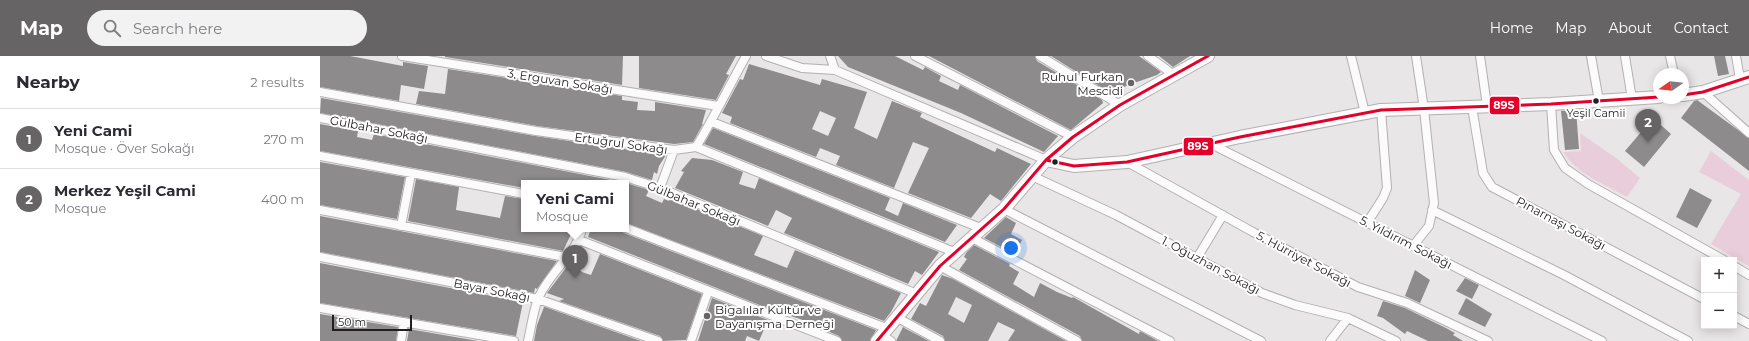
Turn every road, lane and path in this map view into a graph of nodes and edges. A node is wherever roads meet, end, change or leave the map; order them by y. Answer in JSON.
{"nodes":[{"id":1,"x":402,"y":56,"type":"edge"},
{"id":2,"x":746,"y":56,"type":"edge"},
{"id":3,"x":766,"y":56,"type":"edge"},
{"id":4,"x":830,"y":56,"type":"edge"},
{"id":5,"x":915,"y":56,"type":"edge"},
{"id":6,"x":1040,"y":56,"type":"edge"},
{"id":7,"x":1148,"y":56,"type":"edge"},
{"id":8,"x":1208,"y":56,"type":"edge"},
{"id":9,"x":1351,"y":56,"type":"edge"},
{"id":10,"x":1416,"y":56,"type":"edge"},
{"id":11,"x":1480,"y":56,"type":"edge"},
{"id":12,"x":1591,"y":56,"type":"edge"},
{"id":13,"x":1625,"y":56,"type":"edge"},
{"id":14,"x":1670,"y":56,"type":"edge"},
{"id":15,"x":1736,"y":56,"type":"edge"},
{"id":16,"x":1673,"y":68,"type":"edge"},
{"id":17,"x":835,"y":70,"type":"junction"},
{"id":18,"x":1174,"y":75,"type":"junction"},
{"id":19,"x":1744,"y":78,"type":"edge"},
{"id":20,"x":320,"y":92,"type":"edge"},
{"id":21,"x":1703,"y":92,"type":"junction"},
{"id":22,"x":1689,"y":94,"type":"edge"},
{"id":23,"x":1653,"y":97,"type":"edge"},
{"id":24,"x":1632,"y":99,"type":"junction"},
{"id":25,"x":1599,"y":101,"type":"junction"},
{"id":26,"x":1551,"y":104,"type":"junction"},
{"id":27,"x":1120,"y":105,"type":"junction"},
{"id":28,"x":718,"y":106,"type":"junction"},
{"id":29,"x":1487,"y":106,"type":"junction"},
{"id":30,"x":1472,"y":107,"type":"junction"},
{"id":31,"x":1424,"y":109,"type":"junction"},
{"id":32,"x":1381,"y":110,"type":"junction"},
{"id":33,"x":1365,"y":113,"type":"junction"},
{"id":34,"x":320,"y":118,"type":"edge"},
{"id":35,"x":712,"y":122,"type":"junction"},
{"id":36,"x":1749,"y":133,"type":"edge"},
{"id":37,"x":1073,"y":137,"type":"junction"},
{"id":38,"x":1210,"y":143,"type":"junction"},
{"id":39,"x":696,"y":147,"type":"junction"},
{"id":40,"x":674,"y":150,"type":"junction"},
{"id":41,"x":320,"y":156,"type":"edge"},
{"id":42,"x":1046,"y":160,"type":"junction"},
{"id":43,"x":1127,"y":162,"type":"junction"},
{"id":44,"x":411,"y":174,"type":"junction"},
{"id":45,"x":1032,"y":176,"type":"junction"},
{"id":46,"x":660,"y":188,"type":"junction"},
{"id":47,"x":521,"y":193,"type":"edge"},
{"id":48,"x":1004,"y":209,"type":"junction"},
{"id":49,"x":320,"y":210,"type":"edge"},
{"id":50,"x":1432,"y":210,"type":"junction"},
{"id":51,"x":1223,"y":215,"type":"junction"},
{"id":52,"x":1367,"y":223,"type":"junction"},
{"id":53,"x":401,"y":226,"type":"junction"},
{"id":54,"x":629,"y":229,"type":"edge"},
{"id":55,"x":983,"y":229,"type":"junction"},
{"id":56,"x":581,"y":232,"type":"edge"},
{"id":57,"x":972,"y":238,"type":"junction"},
{"id":58,"x":580,"y":240,"type":"junction"},
{"id":59,"x":1413,"y":246,"type":"junction"},
{"id":60,"x":954,"y":252,"type":"junction"},
{"id":61,"x":320,"y":257,"type":"edge"},
{"id":62,"x":565,"y":257,"type":"junction"},
{"id":63,"x":1719,"y":257,"type":"edge"},
{"id":64,"x":1197,"y":258,"type":"junction"},
{"id":65,"x":940,"y":266,"type":"junction"},
{"id":66,"x":1737,"y":268,"type":"edge"},
{"id":67,"x":1749,"y":275,"type":"edge"},
{"id":68,"x":708,"y":292,"type":"junction"},
{"id":69,"x":917,"y":294,"type":"junction"},
{"id":70,"x":1701,"y":297,"type":"edge"},
{"id":71,"x":538,"y":299,"type":"junction"},
{"id":72,"x":320,"y":308,"type":"edge"},
{"id":73,"x":896,"y":317,"type":"junction"},
{"id":74,"x":1348,"y":318,"type":"junction"},
{"id":75,"x":1737,"y":318,"type":"edge"},
{"id":76,"x":404,"y":322,"type":"junction"},
{"id":77,"x":1749,"y":324,"type":"edge"},
{"id":78,"x":884,"y":336,"type":"edge"},
{"id":79,"x":401,"y":341,"type":"edge"},
{"id":80,"x":514,"y":341,"type":"edge"},
{"id":81,"x":528,"y":341,"type":"edge"},
{"id":82,"x":658,"y":341,"type":"edge"},
{"id":83,"x":691,"y":341,"type":"edge"},
{"id":84,"x":837,"y":341,"type":"edge"},
{"id":85,"x":940,"y":341,"type":"edge"},
{"id":86,"x":1077,"y":341,"type":"edge"},
{"id":87,"x":1170,"y":341,"type":"edge"},
{"id":88,"x":1262,"y":341,"type":"edge"},
{"id":89,"x":1330,"y":341,"type":"edge"},
{"id":90,"x":1396,"y":341,"type":"edge"},
{"id":91,"x":1488,"y":341,"type":"edge"},
{"id":92,"x":1602,"y":341,"type":"edge"},
{"id":93,"x":1688,"y":341,"type":"edge"}],
"edges":[{"from":1,"to":28,"type":"street","name":"3. Erguvan Sokağı"},
{"from":2,"to":28,"type":"street"},
{"from":3,"to":17,"type":"street"},
{"from":4,"to":17,"type":"street"},
{"from":5,"to":37,"type":"street"},
{"from":6,"to":27,"type":"street"},
{"from":7,"to":18,"type":"street"},
{"from":8,"to":18,"type":"street"},
{"from":9,"to":33,"type":"street"},
{"from":10,"to":31,"type":"street"},
{"from":11,"to":29,"type":"street"},
{"from":12,"to":25,"type":"street"},
{"from":13,"to":24,"type":"street"},
{"from":14,"to":16,"type":"street"},
{"from":15,"to":19,"type":"street"},
{"from":17,"to":42,"type":"street"},
{"from":18,"to":27,"type":"street"},
{"from":19,"to":21,"type":"street"},
{"from":20,"to":40,"type":"street","name":"Ertuğrul Sokağı"},
{"from":21,"to":22,"type":"street"},
{"from":21,"to":36,"type":"street"},
{"from":23,"to":24,"type":"street"},
{"from":24,"to":25,"type":"street"},
{"from":25,"to":26,"type":"street"},
{"from":26,"to":29,"type":"street"},
{"from":26,"to":63,"type":"street"},
{"from":27,"to":37,"type":"street"},
{"from":28,"to":35,"type":"street"},
{"from":29,"to":30,"type":"street"},
{"from":30,"to":31,"type":"street"},
{"from":30,"to":70,"type":"street","name":"Pınarnaşı Sokağı"},
{"from":31,"to":32,"type":"street"},
{"from":31,"to":50,"type":"street"},
{"from":32,"to":33,"type":"street"},
{"from":32,"to":52,"type":"street"},
{"from":33,"to":38,"type":"street"},
{"from":34,"to":46,"type":"street","name":"Gülbahar Sokağı"},
{"from":35,"to":39,"type":"street"},
{"from":35,"to":55,"type":"street"},
{"from":37,"to":42,"type":"street"},
{"from":38,"to":43,"type":"street"},
{"from":38,"to":52,"type":"street","name":"5. Yıldırım Sokağı"},
{"from":39,"to":40,"type":"street","name":"Ertuğrul Sokağı"},
{"from":39,"to":60,"type":"street","name":"Ertuğrul Sokağı"},
{"from":40,"to":46,"type":"street"},
{"from":41,"to":44,"type":"street"},
{"from":42,"to":43,"type":"street"},
{"from":42,"to":45,"type":"street"},
{"from":43,"to":51,"type":"street","name":"5. Hürriyet Sokağı"},
{"from":44,"to":47,"type":"street"},
{"from":44,"to":53,"type":"street"},
{"from":45,"to":48,"type":"street"},
{"from":45,"to":64,"type":"street","name":"1. Oğuzhan Sokağı"},
{"from":46,"to":69,"type":"street","name":"Gülbahar Sokağı"},
{"from":48,"to":55,"type":"street"},
{"from":48,"to":88,"type":"street"},
{"from":49,"to":53,"type":"street"},
{"from":50,"to":59,"type":"street"},
{"from":50,"to":93,"type":"street"},
{"from":51,"to":64,"type":"street"},
{"from":51,"to":91,"type":"street","name":"5. Hürriyet Sokağı"},
{"from":52,"to":59,"type":"street","name":"5. Yıldırım Sokağı"},
{"from":53,"to":62,"type":"street"},
{"from":54,"to":78,"type":"street"},
{"from":55,"to":57,"type":"street"},
{"from":56,"to":58,"type":"street"},
{"from":57,"to":60,"type":"street"},
{"from":57,"to":87,"type":"street"},
{"from":58,"to":62,"type":"street"},
{"from":58,"to":68,"type":"street"},
{"from":59,"to":92,"type":"street","name":"5. Yıldırım Sokağı"},
{"from":60,"to":65,"type":"street"},
{"from":61,"to":71,"type":"street","name":"Bayar Sokağı"},
{"from":62,"to":71,"type":"street"},
{"from":64,"to":74,"type":"street","name":"1. Oğuzhan Sokağı"},
{"from":65,"to":69,"type":"street"},
{"from":65,"to":86,"type":"street"},
{"from":66,"to":67,"type":"street"},
{"from":68,"to":83,"type":"street"},
{"from":68,"to":84,"type":"street"},
{"from":69,"to":73,"type":"street"},
{"from":71,"to":81,"type":"street"},
{"from":71,"to":82,"type":"street","name":"Bayar Sokağı"},
{"from":72,"to":76,"type":"street"},
{"from":73,"to":78,"type":"street"},
{"from":73,"to":85,"type":"street"},
{"from":74,"to":89,"type":"street"},
{"from":74,"to":90,"type":"street","name":"1. Oğuzhan Sokağı"},
{"from":75,"to":77,"type":"street"},
{"from":76,"to":79,"type":"street"},
{"from":76,"to":80,"type":"street"}]}
